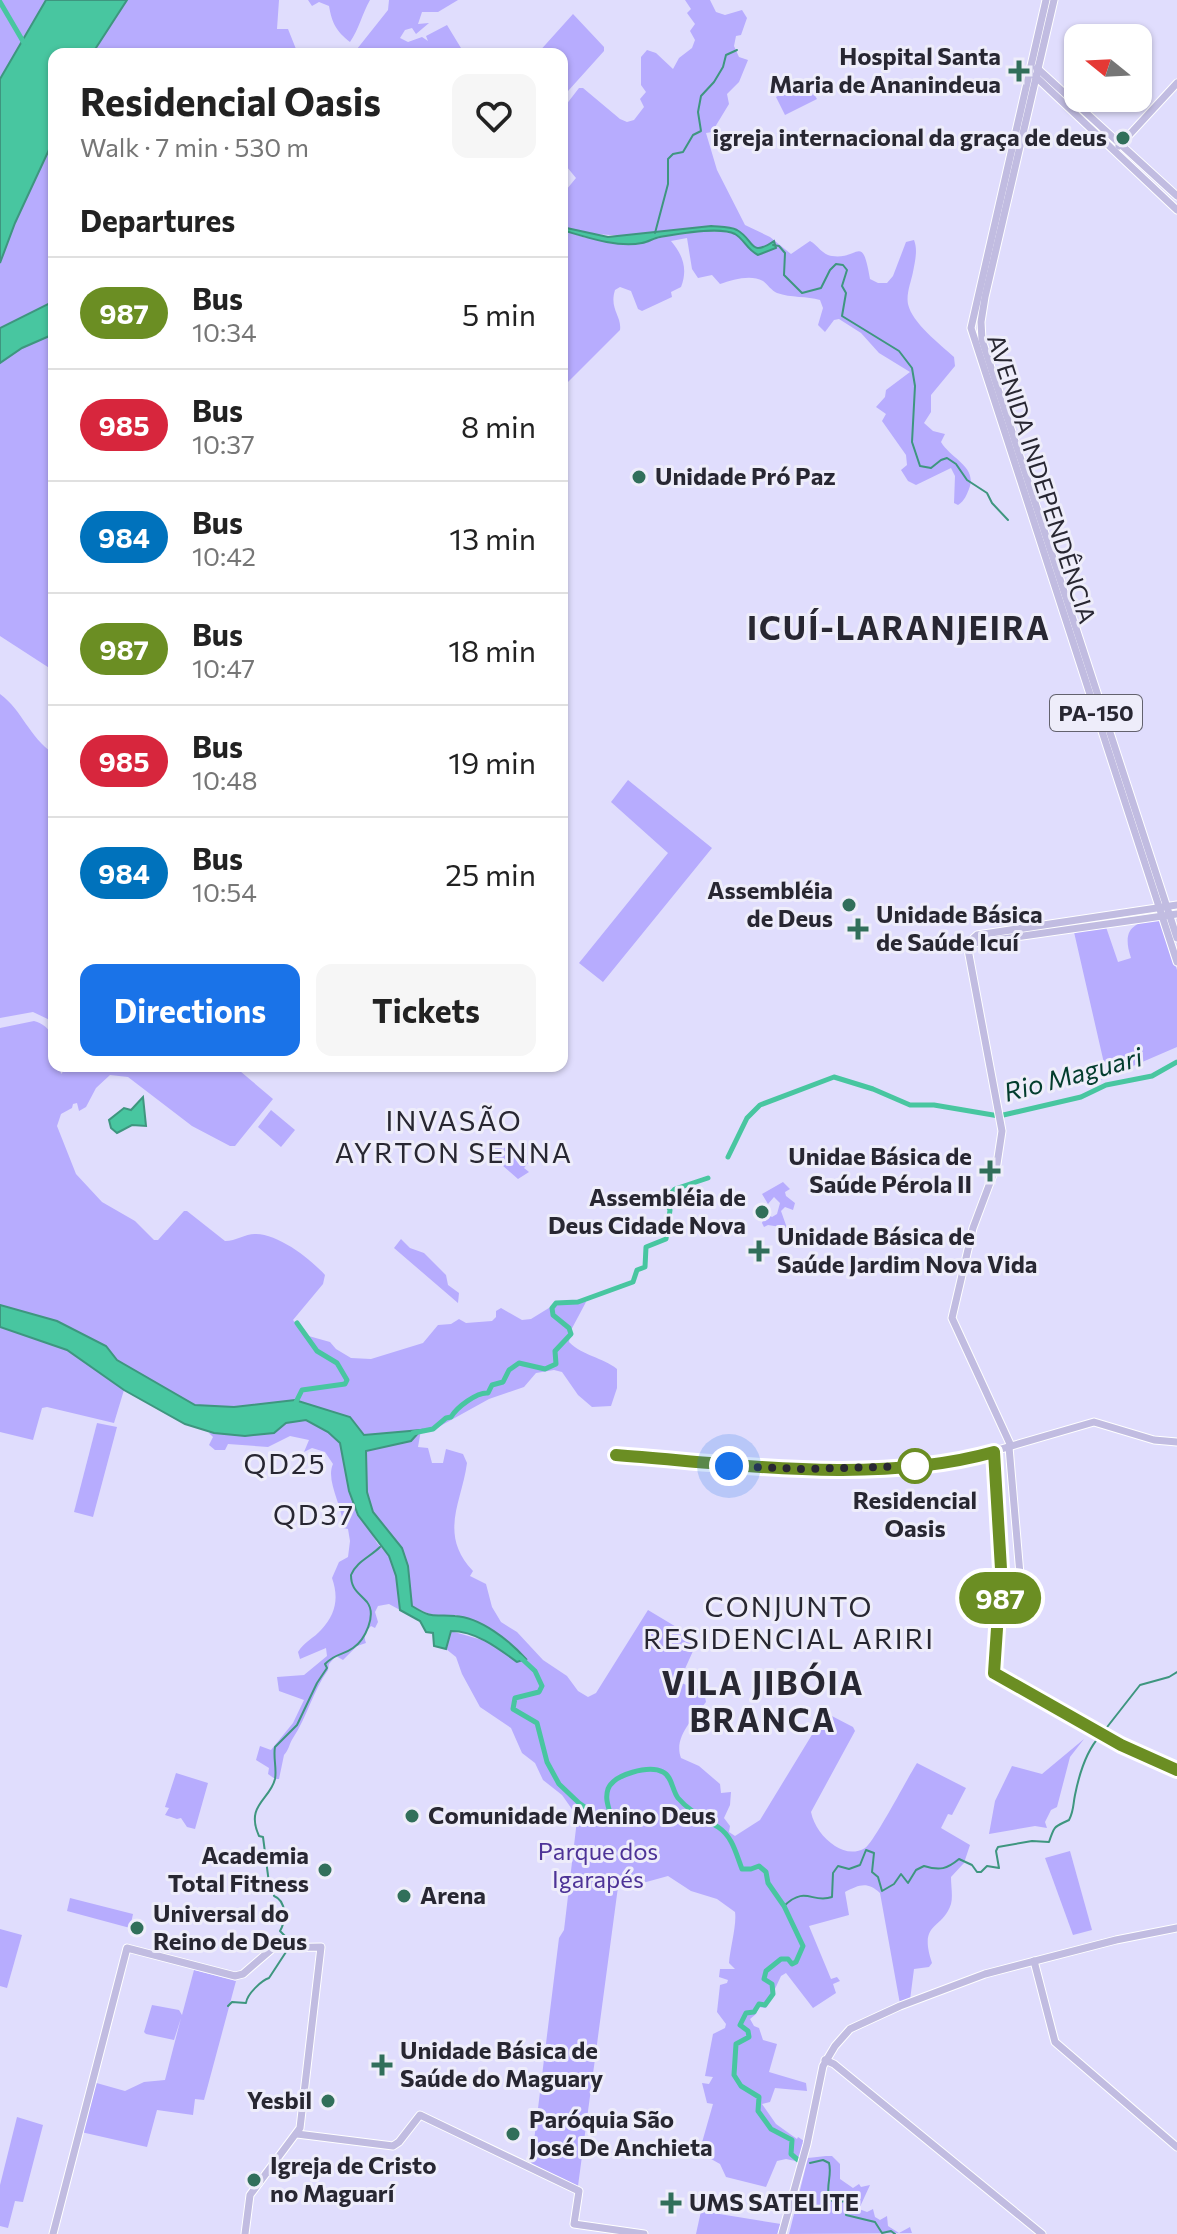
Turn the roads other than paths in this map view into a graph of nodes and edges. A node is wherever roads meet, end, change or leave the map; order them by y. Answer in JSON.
{"nodes":[{"id":1,"x":1046,"y":0,"type":"edge"},
{"id":2,"x":1054,"y":0,"type":"edge"},
{"id":3,"x":1039,"y":45,"type":"junction"},
{"id":4,"x":1038,"y":74,"type":"junction"},
{"id":5,"x":1177,"y":83,"type":"edge"},
{"id":6,"x":1118,"y":148,"type":"junction"},
{"id":7,"x":1177,"y":196,"type":"edge"},
{"id":8,"x":1177,"y":210,"type":"edge"},
{"id":9,"x":981,"y":296,"type":"junction"},
{"id":10,"x":1177,"y":905,"type":"edge"},
{"id":11,"x":1167,"y":912,"type":"edge"},
{"id":12,"x":1177,"y":938,"type":"edge"},
{"id":13,"x":1177,"y":962,"type":"edge"},
{"id":14,"x":1177,"y":1442,"type":"edge"},
{"id":15,"x":1010,"y":1447,"type":"junction"},
{"id":16,"x":994,"y":1452,"type":"junction"},
{"id":17,"x":616,"y":1455,"type":"dead end"},
{"id":18,"x":999,"y":1608,"type":"junction"},
{"id":19,"x":1177,"y":1770,"type":"edge"},
{"id":20,"x":1177,"y":1930,"type":"edge"},
{"id":21,"x":1034,"y":1963,"type":"junction"},
{"id":22,"x":827,"y":2060,"type":"junction"},
{"id":23,"x":297,"y":2134,"type":"junction"},
{"id":24,"x":1177,"y":2147,"type":"edge"},
{"id":25,"x":53,"y":2234,"type":"edge"},
{"id":26,"x":245,"y":2234,"type":"edge"},
{"id":27,"x":644,"y":2234,"type":"edge"},
{"id":28,"x":783,"y":2234,"type":"edge"},
{"id":29,"x":1042,"y":2234,"type":"edge"}],
"edges":[{"from":1,"to":3,"type":"main road","name":"AVENIDA INDEPENDÊNCIA","number":"PA-150"},
{"from":2,"to":3,"type":"main road","name":"AVENIDA INDEPENDÊNCIA","number":"PA-150"},
{"from":3,"to":4,"type":"main road","name":"AVENIDA INDEPENDÊNCIA","number":"PA-150"},
{"from":3,"to":9,"type":"main road","name":"AVENIDA INDEPENDÊNCIA","number":"PA-150"},
{"from":4,"to":6,"type":"main road"},
{"from":4,"to":9,"type":"main road","name":"AVENIDA INDEPENDÊNCIA","number":"PA-150"},
{"from":5,"to":6,"type":"main road"},
{"from":6,"to":7,"type":"main road"},
{"from":6,"to":8,"type":"main road"},
{"from":9,"to":11,"type":"main road","name":"AVENIDA INDEPENDÊNCIA","number":"PA-150"},
{"from":10,"to":11,"type":"main road"},
{"from":11,"to":12,"type":"main road","name":"AVENIDA INDEPENDÊNCIA","number":"PA-150"},
{"from":11,"to":13,"type":"main road","name":"AVENIDA INDEPENDÊNCIA","number":"PA-150"},
{"from":11,"to":15,"type":"main road"},
{"from":14,"to":15,"type":"main road"},
{"from":15,"to":16,"type":"main road"},
{"from":15,"to":18,"type":"main road"},
{"from":16,"to":17,"type":"main road"},
{"from":16,"to":18,"type":"main road"},
{"from":18,"to":19,"type":"main road"},
{"from":20,"to":21,"type":"main road"},
{"from":21,"to":22,"type":"main road"},
{"from":21,"to":24,"type":"main road"},
{"from":22,"to":28,"type":"main road"},
{"from":22,"to":29,"type":"main road"},
{"from":23,"to":25,"type":"main road"},
{"from":23,"to":26,"type":"main road"},
{"from":23,"to":27,"type":"main road"}]}
